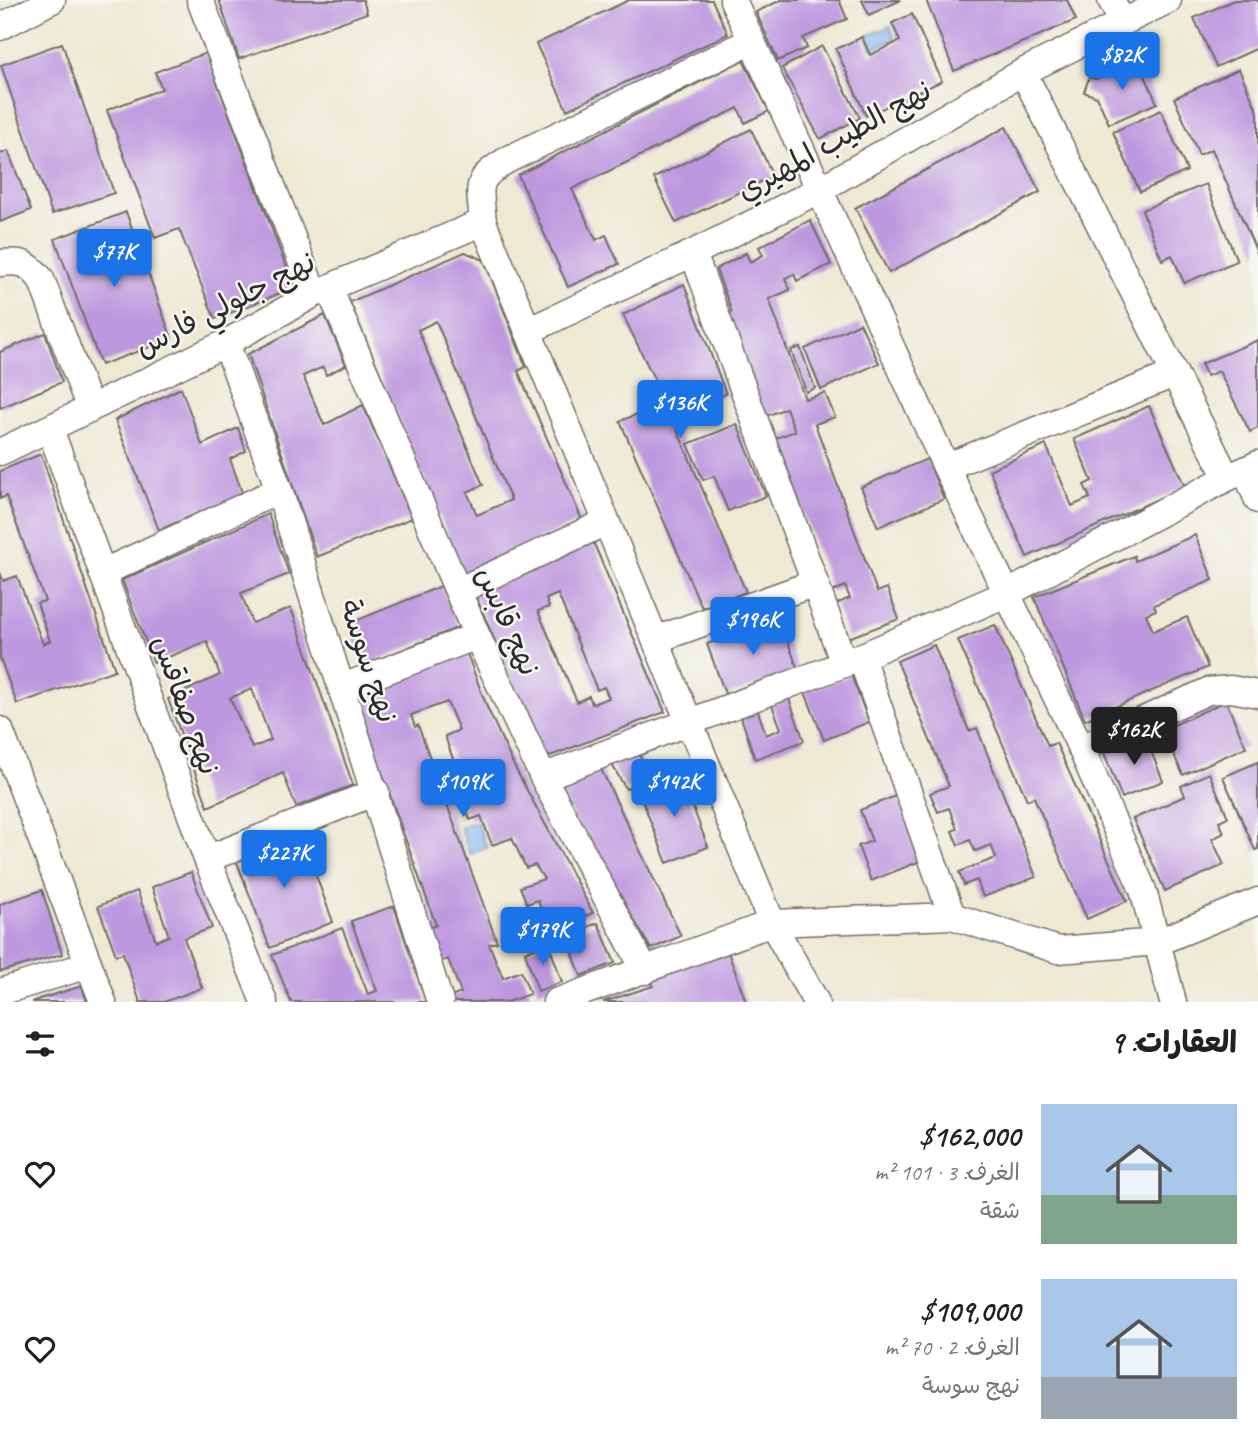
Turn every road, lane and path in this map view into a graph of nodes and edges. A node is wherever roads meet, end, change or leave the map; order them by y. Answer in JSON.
{"nodes":[{"id":1,"x":52,"y":0,"type":"edge"},
{"id":2,"x":200,"y":0,"type":"edge"},
{"id":3,"x":1168,"y":0,"type":"edge"},
{"id":4,"x":737,"y":1,"type":"edge"},
{"id":5,"x":1117,"y":11,"type":"edge"},
{"id":6,"x":0,"y":27,"type":"edge"},
{"id":7,"x":751,"y":41,"type":"junction"},
{"id":8,"x":1023,"y":72,"type":"junction"},
{"id":9,"x":819,"y":190,"type":"junction"},
{"id":10,"x":483,"y":222,"type":"junction"},
{"id":11,"x":693,"y":253,"type":"junction"},
{"id":12,"x":0,"y":263,"type":"edge"},
{"id":13,"x":321,"y":291,"type":"junction"},
{"id":14,"x":528,"y":331,"type":"junction"},
{"id":15,"x":226,"y":343,"type":"junction"},
{"id":16,"x":1174,"y":374,"type":"junction"},
{"id":17,"x":90,"y":409,"type":"junction"},
{"id":18,"x":50,"y":429,"type":"junction"},
{"id":19,"x":0,"y":452,"type":"edge"},
{"id":20,"x":946,"y":467,"type":"junction"},
{"id":21,"x":1243,"y":471,"type":"edge"},
{"id":22,"x":279,"y":490,"type":"junction"},
{"id":23,"x":1258,"y":500,"type":"edge"},
{"id":24,"x":606,"y":522,"type":"junction"},
{"id":25,"x":102,"y":573,"type":"junction"},
{"id":26,"x":815,"y":583,"type":"junction"},
{"id":27,"x":458,"y":591,"type":"junction"},
{"id":28,"x":1006,"y":594,"type":"junction"},
{"id":29,"x":477,"y":636,"type":"junction"},
{"id":30,"x":654,"y":640,"type":"junction"},
{"id":31,"x":853,"y":660,"type":"junction"},
{"id":32,"x":342,"y":687,"type":"junction"},
{"id":33,"x":1258,"y":694,"type":"edge"},
{"id":34,"x":690,"y":723,"type":"junction"},
{"id":35,"x":0,"y":730,"type":"edge"},
{"id":36,"x":1081,"y":748,"type":"junction"},
{"id":37,"x":543,"y":777,"type":"junction"},
{"id":38,"x":376,"y":792,"type":"junction"},
{"id":39,"x":12,"y":800,"type":"edge"},
{"id":40,"x":207,"y":859,"type":"junction"},
{"id":41,"x":1258,"y":901,"type":"edge"},
{"id":42,"x":952,"y":916,"type":"junction"},
{"id":43,"x":772,"y":923,"type":"junction"},
{"id":44,"x":1158,"y":942,"type":"junction"},
{"id":45,"x":88,"y":965,"type":"junction"},
{"id":46,"x":645,"y":971,"type":"junction"},
{"id":47,"x":0,"y":992,"type":"edge"},
{"id":48,"x":103,"y":1002,"type":"edge"},
{"id":49,"x":264,"y":1002,"type":"edge"},
{"id":50,"x":440,"y":1002,"type":"edge"},
{"id":51,"x":556,"y":1002,"type":"edge"},
{"id":52,"x":816,"y":1002,"type":"edge"},
{"id":53,"x":1173,"y":1002,"type":"edge"}],
"edges":[{"from":1,"to":6,"type":"street"},
{"from":2,"to":13,"type":"street","name":"نهج قابس"},
{"from":3,"to":5,"type":"street","name":"نهج الطيب المهيري"},
{"from":4,"to":7,"type":"street"},
{"from":5,"to":8,"type":"street","name":"نهج الطيب المهيري"},
{"from":7,"to":9,"type":"street"},
{"from":7,"to":10,"type":"street"},
{"from":8,"to":9,"type":"street","name":"نهج الطيب المهيري"},
{"from":8,"to":16,"type":"street"},
{"from":9,"to":11,"type":"street","name":"نهج الطيب المهيري"},
{"from":9,"to":20,"type":"street"},
{"from":10,"to":13,"type":"street","name":"نهج جلولي فارس"},
{"from":10,"to":14,"type":"street"},
{"from":11,"to":14,"type":"street","name":"نهج الطيب المهيري"},
{"from":11,"to":26,"type":"street"},
{"from":12,"to":17,"type":"street"},
{"from":13,"to":15,"type":"street","name":"نهج جلولي فارس"},
{"from":13,"to":27,"type":"street","name":"نهج قابس"},
{"from":14,"to":24,"type":"street"},
{"from":15,"to":17,"type":"street","name":"نهج جلولي فارس"},
{"from":15,"to":22,"type":"street","name":"نهج سوسة"},
{"from":16,"to":20,"type":"street"},
{"from":16,"to":21,"type":"street"},
{"from":17,"to":18,"type":"street","name":"نهج جلولي فارس"},
{"from":18,"to":19,"type":"street","name":"نهج جلولي فارس"},
{"from":18,"to":25,"type":"street","name":"نهج صفاقس"},
{"from":20,"to":28,"type":"street"},
{"from":21,"to":23,"type":"street"},
{"from":21,"to":28,"type":"street"},
{"from":22,"to":25,"type":"street"},
{"from":22,"to":32,"type":"street","name":"نهج سوسة"},
{"from":24,"to":27,"type":"street"},
{"from":24,"to":30,"type":"street"},
{"from":25,"to":40,"type":"street","name":"نهج صفاقس"},
{"from":26,"to":30,"type":"street"},
{"from":26,"to":31,"type":"street"},
{"from":27,"to":29,"type":"street","name":"نهج قابس"},
{"from":28,"to":31,"type":"street"},
{"from":28,"to":36,"type":"street"},
{"from":29,"to":32,"type":"street"},
{"from":29,"to":37,"type":"street","name":"نهج قابس"},
{"from":30,"to":34,"type":"street"},
{"from":31,"to":34,"type":"street"},
{"from":31,"to":42,"type":"street"},
{"from":32,"to":38,"type":"street","name":"نهج سوسة"},
{"from":33,"to":36,"type":"street"},
{"from":34,"to":37,"type":"street"},
{"from":34,"to":43,"type":"street"},
{"from":35,"to":39,"type":"street"},
{"from":36,"to":44,"type":"street"},
{"from":37,"to":46,"type":"street","name":"نهج قابس"},
{"from":38,"to":40,"type":"street"},
{"from":38,"to":50,"type":"street","name":"نهج سوسة"},
{"from":39,"to":45,"type":"street"},
{"from":40,"to":49,"type":"street","name":"نهج صفاقس"},
{"from":41,"to":44,"type":"street"},
{"from":42,"to":43,"type":"street"},
{"from":42,"to":44,"type":"street"},
{"from":43,"to":46,"type":"street"},
{"from":43,"to":52,"type":"street"},
{"from":44,"to":53,"type":"street"},
{"from":45,"to":47,"type":"street"},
{"from":45,"to":48,"type":"street"},
{"from":46,"to":51,"type":"street"}]}
